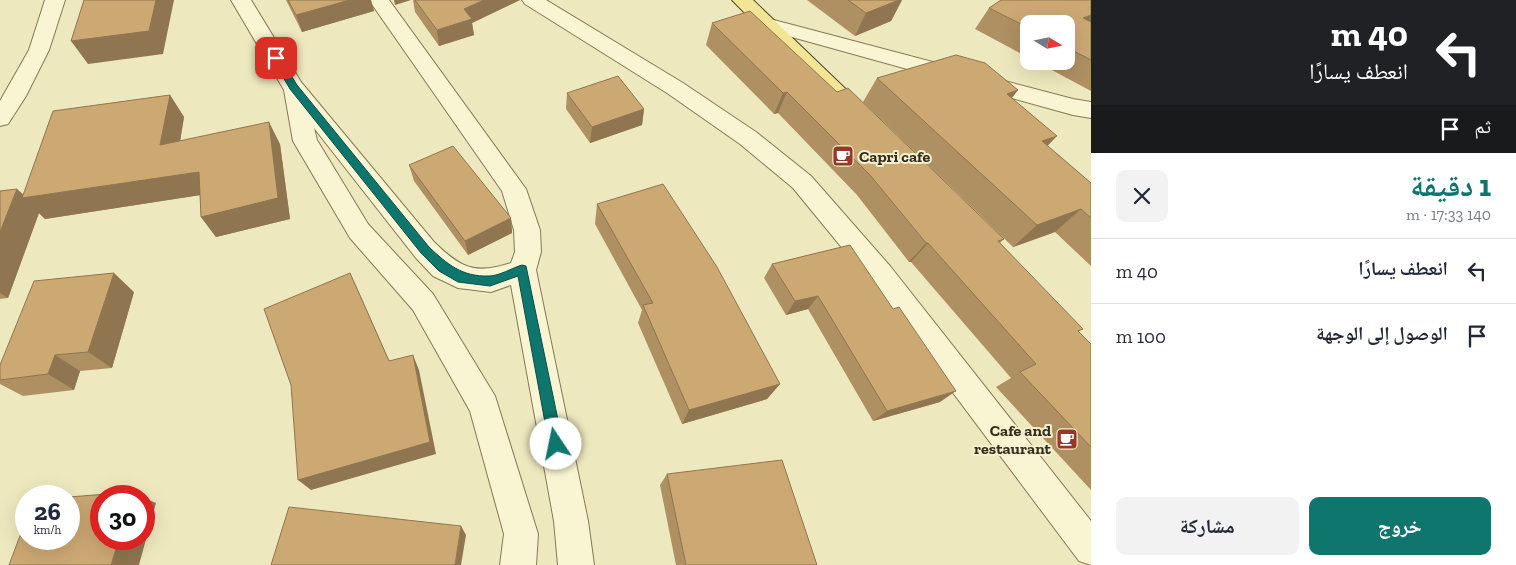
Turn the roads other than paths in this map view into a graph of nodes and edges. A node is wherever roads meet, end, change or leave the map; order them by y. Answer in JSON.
{"nodes":[{"id":1,"x":55,"y":0,"type":"edge"},
{"id":2,"x":241,"y":0,"type":"edge"},
{"id":3,"x":379,"y":0,"type":"edge"},
{"id":4,"x":532,"y":0,"type":"edge"},
{"id":5,"x":742,"y":2,"type":"edge"},
{"id":6,"x":770,"y":25,"type":"junction"},
{"id":7,"x":293,"y":87,"type":"junction"},
{"id":8,"x":1091,"y":110,"type":"edge"},
{"id":9,"x":860,"y":116,"type":"edge"},
{"id":10,"x":0,"y":118,"type":"edge"},
{"id":11,"x":522,"y":270,"type":"junction"},
{"id":12,"x":1091,"y":549,"type":"edge"},
{"id":13,"x":518,"y":565,"type":"edge"},
{"id":14,"x":576,"y":565,"type":"edge"}],
"edges":[{"from":1,"to":10,"type":"street"},
{"from":2,"to":7,"type":"street"},
{"from":3,"to":11,"type":"street"},
{"from":4,"to":12,"type":"street"},
{"from":5,"to":6,"type":"main road"},
{"from":6,"to":8,"type":"street"},
{"from":6,"to":9,"type":"main road"},
{"from":7,"to":11,"type":"street"},
{"from":7,"to":13,"type":"street"},
{"from":11,"to":14,"type":"street"}]}
